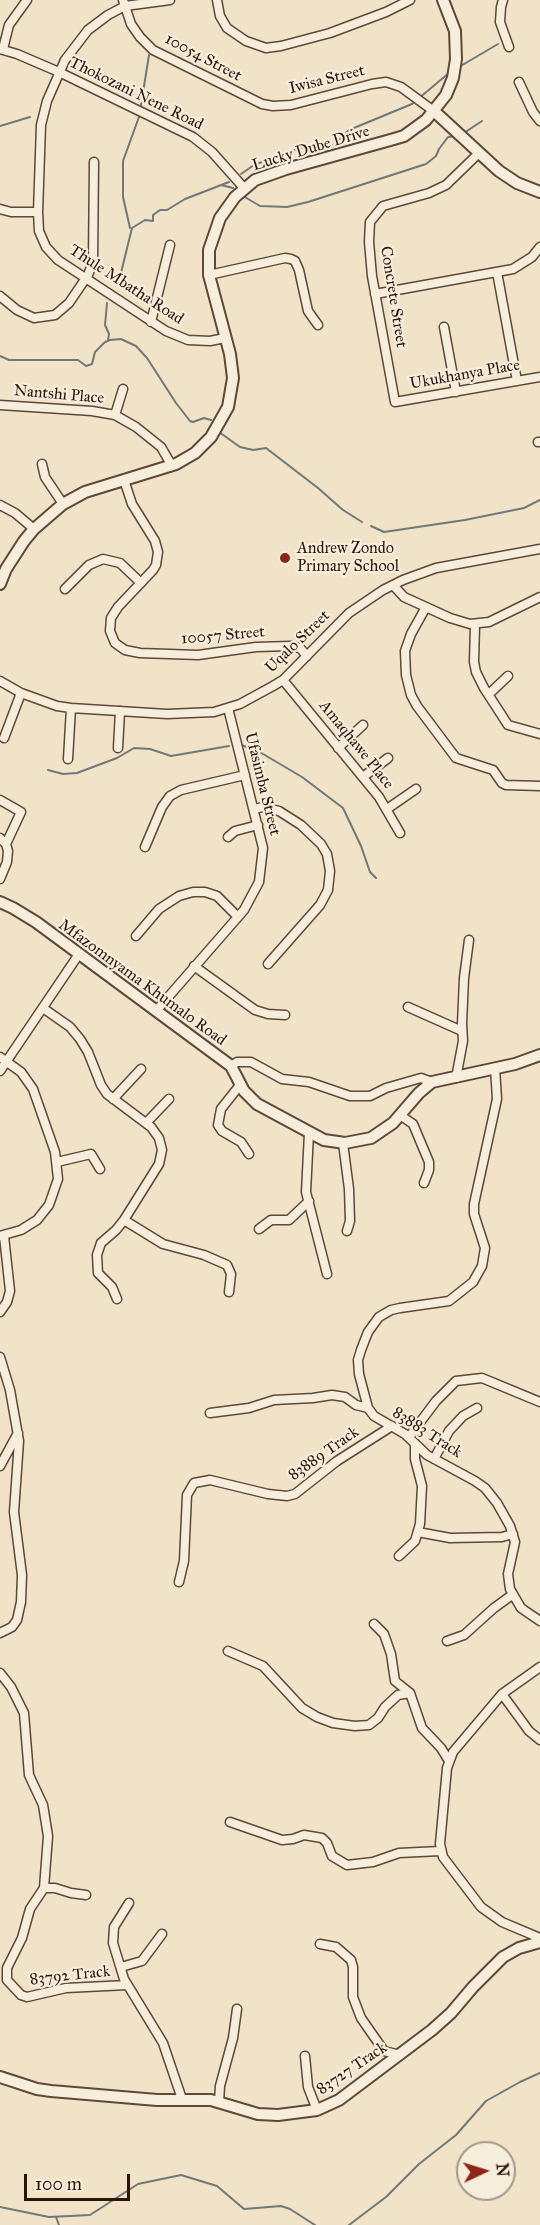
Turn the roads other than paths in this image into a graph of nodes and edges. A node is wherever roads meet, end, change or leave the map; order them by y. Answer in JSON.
{"nodes":[{"id":1,"x":27,"y":0,"type":"edge"},
{"id":2,"x":170,"y":0,"type":"edge"},
{"id":3,"x":217,"y":0,"type":"edge"},
{"id":4,"x":410,"y":0,"type":"edge"},
{"id":5,"x":442,"y":0,"type":"edge"},
{"id":6,"x":503,"y":0,"type":"edge"},
{"id":7,"x":124,"y":3,"type":"edge"},
{"id":8,"x":509,"y":46,"type":"dead end"},
{"id":9,"x":1,"y":49,"type":"edge"},
{"id":10,"x":59,"y":72,"type":"junction"},
{"id":11,"x":519,"y":82,"type":"dead end"},
{"id":12,"x":253,"y":101,"type":"joint"},
{"id":13,"x":435,"y":112,"type":"junction"},
{"id":14,"x":540,"y":121,"type":"edge"},
{"id":15,"x":479,"y":153,"type":"junction"},
{"id":16,"x":94,"y":162,"type":"dead end"},
{"id":17,"x":244,"y":188,"type":"junction"},
{"id":18,"x":540,"y":192,"type":"edge"},
{"id":19,"x":0,"y":209,"type":"edge"},
{"id":20,"x":38,"y":212,"type":"junction"},
{"id":21,"x":170,"y":244,"type":"dead end"},
{"id":22,"x":540,"y":247,"type":"edge"},
{"id":23,"x":497,"y":272,"type":"junction"},
{"id":24,"x":209,"y":275,"type":"junction"},
{"id":25,"x":85,"y":279,"type":"junction"},
{"id":26,"x":375,"y":294,"type":"junction"},
{"id":27,"x":0,"y":296,"type":"edge"},
{"id":28,"x":151,"y":322,"type":"junction"},
{"id":29,"x":318,"y":325,"type":"dead end"},
{"id":30,"x":444,"y":327,"type":"dead end"},
{"id":31,"x":225,"y":338,"type":"junction"},
{"id":32,"x":540,"y":377,"type":"edge"},
{"id":33,"x":517,"y":381,"type":"junction"},
{"id":34,"x":123,"y":390,"type":"dead end"},
{"id":35,"x":456,"y":392,"type":"junction"},
{"id":36,"x":395,"y":402,"type":"joint"},
{"id":37,"x":0,"y":405,"type":"edge"},
{"id":38,"x":115,"y":415,"type":"junction"},
{"id":39,"x":42,"y":464,"type":"dead end"},
{"id":40,"x":172,"y":466,"type":"junction"},
{"id":41,"x":124,"y":480,"type":"junction"},
{"id":42,"x":63,"y":504,"type":"junction"},
{"id":43,"x":0,"y":505,"type":"edge"},
{"id":44,"x":34,"y":529,"type":"junction"},
{"id":45,"x":540,"y":549,"type":"edge"},
{"id":46,"x":141,"y":583,"type":"junction"},
{"id":47,"x":0,"y":584,"type":"edge"},
{"id":48,"x":393,"y":585,"type":"junction"},
{"id":49,"x":65,"y":589,"type":"dead end"},
{"id":50,"x":540,"y":597,"type":"edge"},
{"id":51,"x":426,"y":607,"type":"junction"},
{"id":52,"x":475,"y":624,"type":"junction"},
{"id":53,"x":308,"y":656,"type":"junction"},
{"id":54,"x":507,"y":676,"type":"dead end"},
{"id":55,"x":283,"y":680,"type":"junction"},
{"id":56,"x":0,"y":681,"type":"edge"},
{"id":57,"x":21,"y":693,"type":"junction"},
{"id":58,"x":489,"y":694,"type":"junction"},
{"id":59,"x":71,"y":708,"type":"junction"},
{"id":60,"x":228,"y":708,"type":"junction"},
{"id":61,"x":120,"y":711,"type":"junction"},
{"id":62,"x":363,"y":725,"type":"dead end"},
{"id":63,"x":540,"y":734,"type":"edge"},
{"id":64,"x":4,"y":738,"type":"dead end"},
{"id":65,"x":118,"y":748,"type":"dead end"},
{"id":66,"x":338,"y":748,"type":"junction"},
{"id":67,"x":388,"y":758,"type":"dead end"},
{"id":68,"x":68,"y":759,"type":"dead end"},
{"id":69,"x":245,"y":775,"type":"junction"},
{"id":70,"x":363,"y":777,"type":"junction"},
{"id":71,"x":540,"y":786,"type":"edge"},
{"id":72,"x":416,"y":789,"type":"dead end"},
{"id":73,"x":0,"y":800,"type":"edge"},
{"id":74,"x":254,"y":809,"type":"junction"},
{"id":75,"x":387,"y":809,"type":"junction"},
{"id":76,"x":258,"y":825,"type":"junction"},
{"id":77,"x":400,"y":833,"type":"dead end"},
{"id":78,"x":228,"y":837,"type":"dead end"},
{"id":79,"x":3,"y":841,"type":"edge"},
{"id":80,"x":145,"y":847,"type":"dead end"},
{"id":81,"x":0,"y":879,"type":"edge"},
{"id":82,"x":0,"y":902,"type":"edge"},
{"id":83,"x":238,"y":917,"type":"junction"},
{"id":84,"x":136,"y":936,"type":"dead end"},
{"id":85,"x":469,"y":940,"type":"dead end"},
{"id":86,"x":79,"y":954,"type":"junction"},
{"id":87,"x":268,"y":964,"type":"dead end"},
{"id":88,"x":194,"y":966,"type":"junction"},
{"id":89,"x":408,"y":1007,"type":"dead end"},
{"id":90,"x":43,"y":1008,"type":"junction"},
{"id":91,"x":156,"y":1011,"type":"junction"},
{"id":92,"x":285,"y":1015,"type":"dead end"},
{"id":93,"x":462,"y":1031,"type":"junction"},
{"id":94,"x":540,"y":1055,"type":"edge"},
{"id":95,"x":3,"y":1060,"type":"edge"},
{"id":96,"x":231,"y":1066,"type":"junction"},
{"id":97,"x":495,"y":1068,"type":"junction"},
{"id":98,"x":141,"y":1069,"type":"dead end"},
{"id":99,"x":0,"y":1071,"type":"edge"},
{"id":100,"x":456,"y":1078,"type":"junction"},
{"id":101,"x":432,"y":1082,"type":"junction"},
{"id":102,"x":240,"y":1085,"type":"junction"},
{"id":103,"x":169,"y":1099,"type":"dead end"},
{"id":104,"x":113,"y":1100,"type":"junction"},
{"id":105,"x":400,"y":1115,"type":"junction"},
{"id":106,"x":146,"y":1123,"type":"junction"},
{"id":107,"x":309,"y":1133,"type":"junction"},
{"id":108,"x":343,"y":1143,"type":"junction"},
{"id":109,"x":249,"y":1154,"type":"dead end"},
{"id":110,"x":57,"y":1162,"type":"junction"},
{"id":111,"x":100,"y":1170,"type":"dead end"},
{"id":112,"x":424,"y":1183,"type":"dead end"},
{"id":113,"x":309,"y":1201,"type":"junction"},
{"id":114,"x":124,"y":1220,"type":"junction"},
{"id":115,"x":259,"y":1229,"type":"dead end"},
{"id":116,"x":347,"y":1231,"type":"dead end"},
{"id":117,"x":2,"y":1236,"type":"edge"},
{"id":118,"x":327,"y":1274,"type":"dead end"},
{"id":119,"x":229,"y":1292,"type":"dead end"},
{"id":120,"x":117,"y":1299,"type":"dead end"},
{"id":121,"x":0,"y":1312,"type":"edge"},
{"id":122,"x":0,"y":1356,"type":"edge"},
{"id":123,"x":540,"y":1402,"type":"edge"},
{"id":124,"x":368,"y":1408,"type":"junction"},
{"id":125,"x":477,"y":1408,"type":"dead end"},
{"id":126,"x":210,"y":1413,"type":"dead end"},
{"id":127,"x":392,"y":1426,"type":"junction"},
{"id":128,"x":18,"y":1433,"type":"junction"},
{"id":129,"x":412,"y":1441,"type":"junction"},
{"id":130,"x":434,"y":1459,"type":"junction"},
{"id":131,"x":0,"y":1466,"type":"edge"},
{"id":132,"x":418,"y":1532,"type":"junction"},
{"id":133,"x":513,"y":1534,"type":"junction"},
{"id":134,"x":399,"y":1556,"type":"dead end"},
{"id":135,"x":179,"y":1582,"type":"dead end"},
{"id":136,"x":512,"y":1595,"type":"junction"},
{"id":137,"x":540,"y":1621,"type":"edge"},
{"id":138,"x":374,"y":1624,"type":"dead end"},
{"id":139,"x":0,"y":1633,"type":"edge"},
{"id":140,"x":447,"y":1641,"type":"dead end"},
{"id":141,"x":228,"y":1651,"type":"dead end"},
{"id":142,"x":540,"y":1667,"type":"edge"},
{"id":143,"x":0,"y":1673,"type":"edge"},
{"id":144,"x":410,"y":1694,"type":"junction"},
{"id":145,"x":502,"y":1694,"type":"junction"},
{"id":146,"x":540,"y":1740,"type":"edge"},
{"id":147,"x":449,"y":1761,"type":"junction"},
{"id":148,"x":230,"y":1822,"type":"dead end"},
{"id":149,"x":440,"y":1851,"type":"junction"},
{"id":150,"x":44,"y":1888,"type":"junction"},
{"id":151,"x":86,"y":1895,"type":"dead end"},
{"id":152,"x":129,"y":1903,"type":"dead end"},
{"id":153,"x":162,"y":1934,"type":"dead end"},
{"id":154,"x":540,"y":1940,"type":"edge"},
{"id":155,"x":320,"y":1944,"type":"dead end"},
{"id":156,"x":121,"y":1967,"type":"junction"},
{"id":157,"x":127,"y":1985,"type":"junction"},
{"id":158,"x":237,"y":2008,"type":"dead end"},
{"id":159,"x":400,"y":2055,"type":"junction"},
{"id":160,"x":305,"y":2056,"type":"dead end"},
{"id":161,"x":0,"y":2076,"type":"edge"},
{"id":162,"x":182,"y":2099,"type":"junction"},
{"id":163,"x":219,"y":2102,"type":"junction"},
{"id":164,"x":317,"y":2110,"type":"junction"}],
"edges":[{"from":1,"to":9,"type":"street"},
{"from":2,"to":7,"type":"street","name":"Thule Mbatha Road"},
{"from":3,"to":4,"type":"street"},
{"from":5,"to":13,"type":"street","name":"Lucky Dube Drive"},
{"from":6,"to":8,"type":"street"},
{"from":7,"to":10,"type":"street","name":"Thule Mbatha Road"},
{"from":7,"to":12,"type":"street","name":"10054 Street"},
{"from":9,"to":10,"type":"street","name":"Thokozani Nene Road"},
{"from":10,"to":17,"type":"street","name":"Thokozani Nene Road"},
{"from":10,"to":20,"type":"street","name":"Thule Mbatha Road"},
{"from":11,"to":14,"type":"street"},
{"from":12,"to":13,"type":"street","name":"Iwisa Street"},
{"from":13,"to":15,"type":"street"},
{"from":13,"to":17,"type":"street","name":"Lucky Dube Drive"},
{"from":15,"to":18,"type":"street"},
{"from":15,"to":26,"type":"street","name":"Concrete Street"},
{"from":16,"to":25,"type":"street"},
{"from":17,"to":24,"type":"street","name":"Lucky Dube Drive"},
{"from":19,"to":20,"type":"street"},
{"from":20,"to":25,"type":"street","name":"Thule Mbatha Road"},
{"from":21,"to":28,"type":"street"},
{"from":22,"to":23,"type":"street"},
{"from":23,"to":26,"type":"street"},
{"from":23,"to":33,"type":"street"},
{"from":24,"to":29,"type":"street"},
{"from":24,"to":31,"type":"street","name":"Lucky Dube Drive"},
{"from":25,"to":27,"type":"street"},
{"from":25,"to":28,"type":"street","name":"Thule Mbatha Road"},
{"from":26,"to":36,"type":"street","name":"Concrete Street"},
{"from":28,"to":31,"type":"street","name":"Thule Mbatha Road"},
{"from":30,"to":35,"type":"street"},
{"from":31,"to":40,"type":"street","name":"Lucky Dube Drive"},
{"from":32,"to":33,"type":"street","name":"Ukukhanya Place"},
{"from":33,"to":35,"type":"street","name":"Ukukhanya Place"},
{"from":34,"to":38,"type":"street","name":"Nantshi Place"},
{"from":35,"to":36,"type":"street","name":"Ukukhanya Place"},
{"from":37,"to":38,"type":"street","name":"Nantshi Place"},
{"from":38,"to":40,"type":"street","name":"Nantshi Place"},
{"from":39,"to":42,"type":"street"},
{"from":40,"to":41,"type":"street","name":"Lucky Dube Drive"},
{"from":41,"to":42,"type":"street","name":"Lucky Dube Drive"},
{"from":41,"to":46,"type":"street","name":"10057 Street"},
{"from":42,"to":44,"type":"street","name":"Lucky Dube Drive"},
{"from":43,"to":44,"type":"street"},
{"from":44,"to":47,"type":"street","name":"Lucky Dube Drive"},
{"from":45,"to":48,"type":"street","name":"Uqalo Street"},
{"from":46,"to":49,"type":"street"},
{"from":46,"to":53,"type":"street","name":"10057 Street"},
{"from":48,"to":51,"type":"street"},
{"from":48,"to":53,"type":"street","name":"Uqalo Street"},
{"from":50,"to":52,"type":"street"},
{"from":51,"to":52,"type":"street"},
{"from":51,"to":71,"type":"street"},
{"from":52,"to":58,"type":"street"},
{"from":53,"to":55,"type":"street","name":"Uqalo Street"},
{"from":54,"to":58,"type":"street"},
{"from":55,"to":60,"type":"street","name":"Uqalo Street"},
{"from":55,"to":66,"type":"street","name":"Amaqhawe Place"},
{"from":56,"to":57,"type":"street","name":"Uqalo Street"},
{"from":57,"to":59,"type":"street","name":"Uqalo Street"},
{"from":57,"to":64,"type":"street"},
{"from":58,"to":63,"type":"street"},
{"from":59,"to":61,"type":"street","name":"Uqalo Street"},
{"from":59,"to":68,"type":"street"},
{"from":60,"to":61,"type":"street","name":"Uqalo Street"},
{"from":60,"to":69,"type":"street","name":"Ufasimba Street"},
{"from":61,"to":65,"type":"street"},
{"from":62,"to":66,"type":"street"},
{"from":66,"to":70,"type":"street","name":"Amaqhawe Place"},
{"from":67,"to":70,"type":"street"},
{"from":69,"to":74,"type":"street","name":"Ufasimba Street"},
{"from":69,"to":80,"type":"street"},
{"from":70,"to":75,"type":"street","name":"Amaqhawe Place"},
{"from":72,"to":75,"type":"street"},
{"from":73,"to":79,"type":"street"},
{"from":74,"to":76,"type":"street","name":"Ufasimba Street"},
{"from":74,"to":87,"type":"street"},
{"from":75,"to":77,"type":"street","name":"Amaqhawe Place"},
{"from":76,"to":78,"type":"street"},
{"from":76,"to":83,"type":"street","name":"Ufasimba Street"},
{"from":79,"to":81,"type":"street"},
{"from":82,"to":86,"type":"street","name":"Mfazomnyama Khumalo Road"},
{"from":83,"to":84,"type":"street"},
{"from":83,"to":88,"type":"street","name":"Ufasimba Street"},
{"from":85,"to":93,"type":"street"},
{"from":86,"to":90,"type":"street"},
{"from":86,"to":91,"type":"street","name":"Mfazomnyama Khumalo Road"},
{"from":88,"to":91,"type":"street","name":"Ufasimba Street"},
{"from":88,"to":92,"type":"street"},
{"from":89,"to":93,"type":"street"},
{"from":90,"to":95,"type":"street"},
{"from":90,"to":104,"type":"street"},
{"from":91,"to":96,"type":"street","name":"Mfazomnyama Khumalo Road"},
{"from":93,"to":100,"type":"street"},
{"from":94,"to":97,"type":"street"},
{"from":95,"to":99,"type":"street"},
{"from":95,"to":110,"type":"street"},
{"from":96,"to":101,"type":"street"},
{"from":96,"to":102,"type":"street","name":"Mfazomnyama Khumalo Road"},
{"from":97,"to":100,"type":"street"},
{"from":97,"to":124,"type":"street","name":"83883 Track"},
{"from":98,"to":104,"type":"street"},
{"from":100,"to":101,"type":"street"},
{"from":101,"to":105,"type":"street","name":"Mfazomnyama Khumalo Road"},
{"from":102,"to":107,"type":"street","name":"Mfazomnyama Khumalo Road"},
{"from":102,"to":109,"type":"street"},
{"from":103,"to":106,"type":"street"},
{"from":104,"to":106,"type":"street"},
{"from":105,"to":108,"type":"street","name":"Mfazomnyama Khumalo Road"},
{"from":105,"to":112,"type":"street"},
{"from":106,"to":114,"type":"street"},
{"from":107,"to":108,"type":"street","name":"Mfazomnyama Khumalo Road"},
{"from":107,"to":113,"type":"street"},
{"from":108,"to":116,"type":"street"},
{"from":110,"to":111,"type":"street"},
{"from":110,"to":117,"type":"street"},
{"from":113,"to":115,"type":"street"},
{"from":113,"to":118,"type":"street"},
{"from":114,"to":119,"type":"street"},
{"from":114,"to":120,"type":"street"},
{"from":117,"to":121,"type":"street"},
{"from":122,"to":128,"type":"street"},
{"from":123,"to":129,"type":"street"},
{"from":124,"to":126,"type":"street"},
{"from":124,"to":127,"type":"street","name":"83883 Track"},
{"from":125,"to":130,"type":"street"},
{"from":127,"to":129,"type":"street","name":"83883 Track"},
{"from":127,"to":135,"type":"street","name":"83889 Track"},
{"from":128,"to":131,"type":"street"},
{"from":128,"to":139,"type":"street"},
{"from":129,"to":130,"type":"street","name":"83883 Track"},
{"from":129,"to":132,"type":"street"},
{"from":130,"to":133,"type":"street","name":"83883 Track"},
{"from":132,"to":133,"type":"street"},
{"from":132,"to":134,"type":"street"},
{"from":133,"to":136,"type":"street"},
{"from":136,"to":137,"type":"street"},
{"from":136,"to":140,"type":"street"},
{"from":138,"to":144,"type":"street"},
{"from":141,"to":144,"type":"street"},
{"from":142,"to":145,"type":"street"},
{"from":143,"to":150,"type":"street","name":"83792 Track"},
{"from":144,"to":147,"type":"street"},
{"from":145,"to":146,"type":"street"},
{"from":145,"to":147,"type":"street"},
{"from":147,"to":149,"type":"street"},
{"from":148,"to":149,"type":"street"},
{"from":149,"to":154,"type":"street"},
{"from":150,"to":151,"type":"street"},
{"from":150,"to":157,"type":"street","name":"83792 Track"},
{"from":152,"to":156,"type":"street"},
{"from":153,"to":156,"type":"street"},
{"from":154,"to":159,"type":"street","name":"83727 Track"},
{"from":155,"to":159,"type":"street"},
{"from":156,"to":157,"type":"street"},
{"from":157,"to":162,"type":"street","name":"83792 Track"},
{"from":158,"to":163,"type":"street"},
{"from":159,"to":164,"type":"street","name":"83727 Track"},
{"from":160,"to":164,"type":"street"},
{"from":161,"to":162,"type":"street","name":"83727 Track"},
{"from":162,"to":163,"type":"street","name":"83727 Track"},
{"from":163,"to":164,"type":"street","name":"83727 Track"}]}
